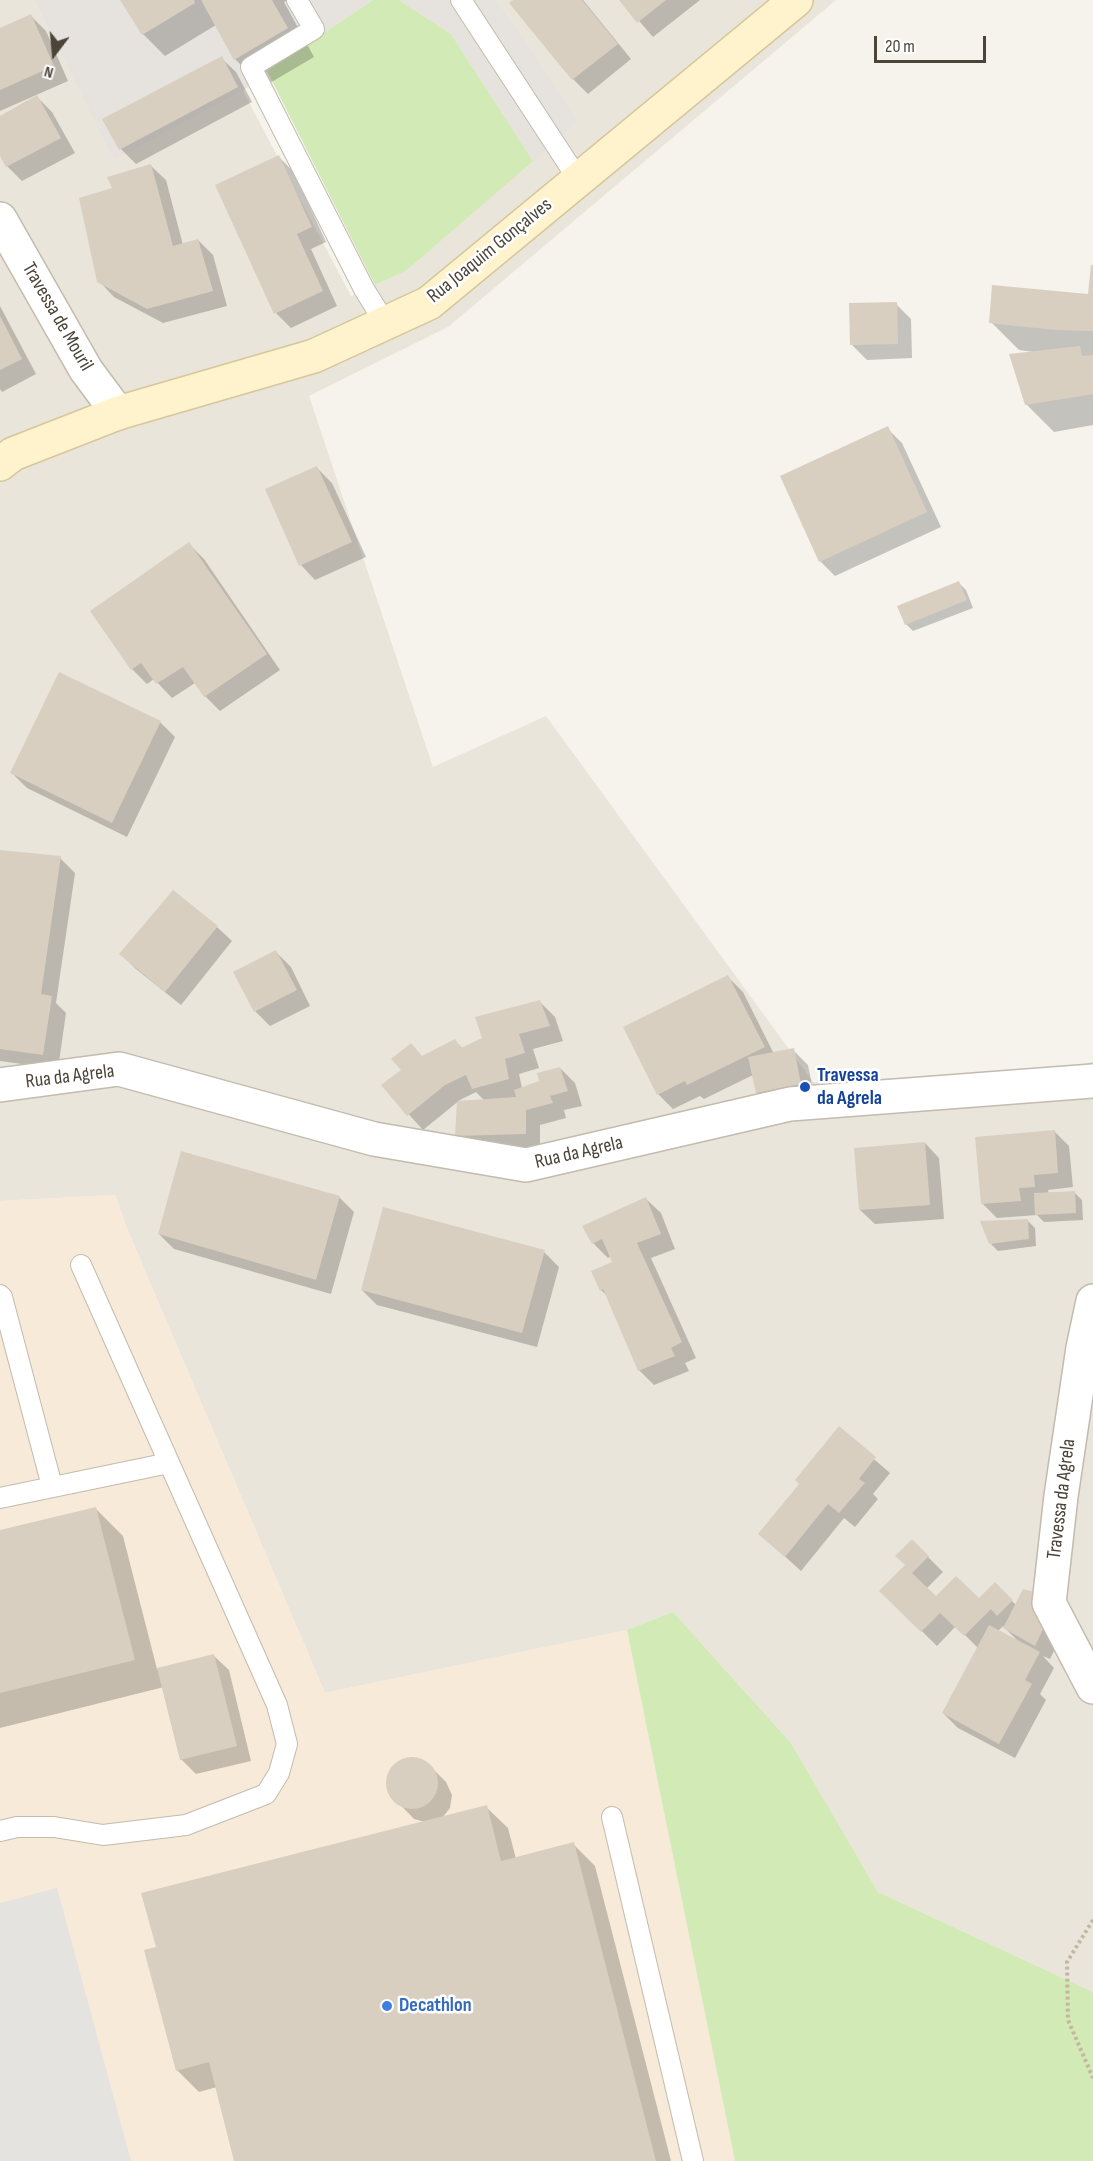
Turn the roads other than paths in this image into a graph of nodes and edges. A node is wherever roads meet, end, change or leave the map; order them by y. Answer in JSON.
{"nodes":[{"id":1,"x":297,"y":0,"type":"edge"},
{"id":2,"x":462,"y":0,"type":"edge"},
{"id":3,"x":796,"y":0,"type":"edge"},
{"id":4,"x":578,"y":179,"type":"junction"},
{"id":5,"x":0,"y":219,"type":"edge"},
{"id":6,"x":384,"y":323,"type":"junction"},
{"id":7,"x":118,"y":413,"type":"junction"},
{"id":8,"x":0,"y":464,"type":"edge"},
{"id":9,"x":1093,"y":1081,"type":"edge"},
{"id":10,"x":0,"y":1085,"type":"edge"},
{"id":11,"x":81,"y":1265,"type":"dead end"},
{"id":12,"x":0,"y":1295,"type":"edge"},
{"id":13,"x":1093,"y":1301,"type":"edge"},
{"id":14,"x":169,"y":1463,"type":"junction"},
{"id":15,"x":52,"y":1486,"type":"junction"},
{"id":16,"x":0,"y":1498,"type":"edge"},
{"id":17,"x":1093,"y":1688,"type":"edge"},
{"id":18,"x":612,"y":1817,"type":"dead end"},
{"id":19,"x":0,"y":1832,"type":"edge"},
{"id":20,"x":693,"y":2161,"type":"edge"}],
"edges":[{"from":1,"to":6,"type":"lane"},
{"from":2,"to":4,"type":"lane"},
{"from":3,"to":4,"type":"main road","name":"Rua Joaquim Gonçalves"},
{"from":4,"to":6,"type":"main road","name":"Rua Joaquim Gonçalves"},
{"from":5,"to":7,"type":"street","name":"Travessa de Mouril"},
{"from":6,"to":7,"type":"main road","name":"Rua Joaquim Gonçalves"},
{"from":7,"to":8,"type":"main road","name":"Rua Joaquim Gonçalves"},
{"from":9,"to":10,"type":"street","name":"Rua da Agrela"},
{"from":11,"to":14,"type":"lane"},
{"from":12,"to":15,"type":"lane"},
{"from":13,"to":17,"type":"street","name":"Travessa da Agrela"},
{"from":14,"to":15,"type":"lane"},
{"from":14,"to":19,"type":"lane"},
{"from":15,"to":16,"type":"lane"},
{"from":18,"to":20,"type":"lane"}]}
